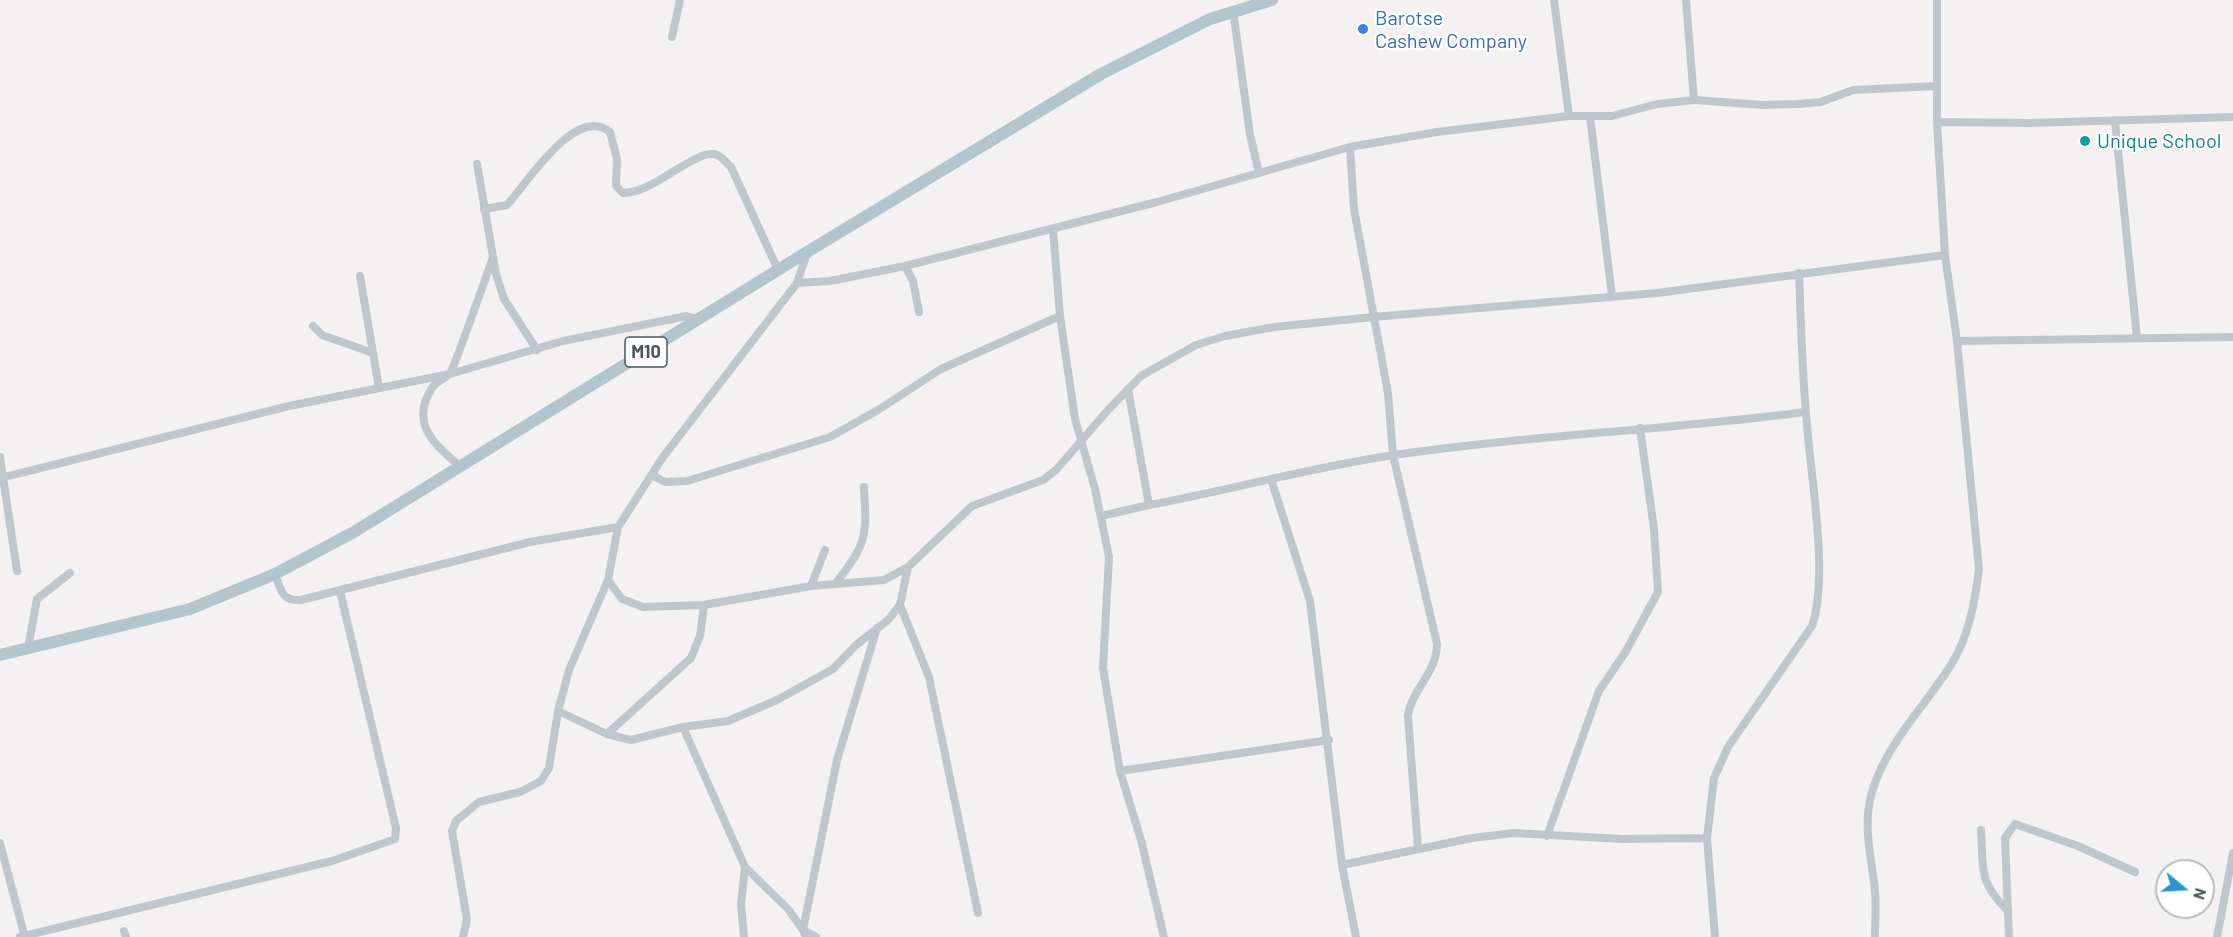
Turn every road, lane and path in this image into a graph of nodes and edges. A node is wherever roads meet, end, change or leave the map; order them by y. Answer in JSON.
{"nodes":[{"id":1,"x":680,"y":0,"type":"edge"},
{"id":2,"x":1271,"y":0,"type":"edge"},
{"id":3,"x":1554,"y":0,"type":"edge"},
{"id":4,"x":1686,"y":0,"type":"edge"},
{"id":5,"x":1937,"y":0,"type":"edge"},
{"id":6,"x":1233,"y":10,"type":"junction"},
{"id":7,"x":672,"y":37,"type":"dead end"},
{"id":8,"x":1937,"y":86,"type":"junction"},
{"id":9,"x":1694,"y":100,"type":"junction"},
{"id":10,"x":1569,"y":116,"type":"junction"},
{"id":11,"x":1590,"y":116,"type":"junction"},
{"id":12,"x":2233,"y":117,"type":"edge"},
{"id":13,"x":2115,"y":121,"type":"junction"},
{"id":14,"x":1938,"y":122,"type":"junction"},
{"id":15,"x":1350,"y":147,"type":"junction"},
{"id":16,"x":477,"y":165,"type":"dead end"},
{"id":17,"x":1259,"y":172,"type":"junction"},
{"id":18,"x":484,"y":209,"type":"junction"},
{"id":19,"x":1053,"y":229,"type":"junction"},
{"id":20,"x":807,"y":252,"type":"junction"},
{"id":21,"x":1945,"y":255,"type":"junction"},
{"id":22,"x":492,"y":260,"type":"junction"},
{"id":23,"x":905,"y":266,"type":"junction"},
{"id":24,"x":778,"y":270,"type":"junction"},
{"id":25,"x":1799,"y":273,"type":"junction"},
{"id":26,"x":360,"y":276,"type":"dead end"},
{"id":27,"x":797,"y":283,"type":"junction"},
{"id":28,"x":1612,"y":296,"type":"junction"},
{"id":29,"x":919,"y":312,"type":"dead end"},
{"id":30,"x":1060,"y":316,"type":"junction"},
{"id":31,"x":1373,"y":317,"type":"junction"},
{"id":32,"x":698,"y":319,"type":"junction"},
{"id":33,"x":314,"y":326,"type":"dead end"},
{"id":34,"x":2233,"y":337,"type":"edge"},
{"id":35,"x":2137,"y":338,"type":"junction"},
{"id":36,"x":1957,"y":341,"type":"junction"},
{"id":37,"x":537,"y":350,"type":"junction"},
{"id":38,"x":373,"y":353,"type":"junction"},
{"id":39,"x":450,"y":374,"type":"junction"},
{"id":40,"x":379,"y":388,"type":"junction"},
{"id":41,"x":1128,"y":389,"type":"junction"},
{"id":42,"x":1805,"y":412,"type":"junction"},
{"id":43,"x":1640,"y":429,"type":"junction"},
{"id":44,"x":1082,"y":442,"type":"junction"},
{"id":45,"x":1393,"y":455,"type":"junction"},
{"id":46,"x":0,"y":457,"type":"edge"},
{"id":47,"x":460,"y":466,"type":"junction"},
{"id":48,"x":652,"y":475,"type":"junction"},
{"id":49,"x":1,"y":478,"type":"edge"},
{"id":50,"x":1270,"y":479,"type":"junction"},
{"id":51,"x":864,"y":487,"type":"dead end"},
{"id":52,"x":1149,"y":505,"type":"junction"},
{"id":53,"x":1101,"y":516,"type":"junction"},
{"id":54,"x":618,"y":527,"type":"junction"},
{"id":55,"x":825,"y":550,"type":"dead end"},
{"id":56,"x":908,"y":567,"type":"junction"},
{"id":57,"x":17,"y":571,"type":"dead end"},
{"id":58,"x":70,"y":573,"type":"dead end"},
{"id":59,"x":275,"y":574,"type":"junction"},
{"id":60,"x":608,"y":580,"type":"junction"},
{"id":61,"x":836,"y":583,"type":"junction"},
{"id":62,"x":811,"y":586,"type":"junction"},
{"id":63,"x":340,"y":591,"type":"junction"},
{"id":64,"x":704,"y":605,"type":"junction"},
{"id":65,"x":900,"y":605,"type":"junction"},
{"id":66,"x":876,"y":628,"type":"junction"},
{"id":67,"x":28,"y":648,"type":"junction"},
{"id":68,"x":0,"y":654,"type":"edge"},
{"id":69,"x":558,"y":711,"type":"junction"},
{"id":70,"x":682,"y":727,"type":"junction"},
{"id":71,"x":607,"y":734,"type":"junction"},
{"id":72,"x":1329,"y":740,"type":"junction"},
{"id":73,"x":1120,"y":771,"type":"junction"},
{"id":74,"x":1981,"y":830,"type":"dead end"},
{"id":75,"x":1547,"y":836,"type":"junction"},
{"id":76,"x":1707,"y":838,"type":"junction"},
{"id":77,"x":0,"y":843,"type":"edge"},
{"id":78,"x":1418,"y":848,"type":"junction"},
{"id":79,"x":2233,"y":853,"type":"edge"},
{"id":80,"x":1342,"y":865,"type":"junction"},
{"id":81,"x":745,"y":867,"type":"junction"},
{"id":82,"x":2135,"y":872,"type":"dead end"},
{"id":83,"x":2008,"y":911,"type":"junction"},
{"id":84,"x":978,"y":913,"type":"dead end"},
{"id":85,"x":804,"y":933,"type":"edge"},
{"id":86,"x":22,"y":936,"type":"edge"},
{"id":87,"x":463,"y":937,"type":"edge"},
{"id":88,"x":744,"y":937,"type":"edge"},
{"id":89,"x":816,"y":937,"type":"edge"},
{"id":90,"x":1164,"y":937,"type":"edge"},
{"id":91,"x":1356,"y":937,"type":"edge"},
{"id":92,"x":1715,"y":937,"type":"edge"},
{"id":93,"x":1875,"y":937,"type":"edge"},
{"id":94,"x":2009,"y":937,"type":"edge"},
{"id":95,"x":2217,"y":937,"type":"edge"}],
"edges":[{"from":1,"to":7,"type":"street"},
{"from":2,"to":6,"type":"main road","number":"M10"},
{"from":3,"to":10,"type":"street"},
{"from":4,"to":9,"type":"street"},
{"from":5,"to":8,"type":"street"},
{"from":6,"to":17,"type":"street"},
{"from":6,"to":20,"type":"main road","number":"M10"},
{"from":8,"to":9,"type":"street"},
{"from":8,"to":14,"type":"street"},
{"from":9,"to":11,"type":"street"},
{"from":10,"to":11,"type":"street"},
{"from":10,"to":15,"type":"street"},
{"from":11,"to":28,"type":"street"},
{"from":12,"to":13,"type":"street"},
{"from":13,"to":14,"type":"street"},
{"from":13,"to":35,"type":"street"},
{"from":14,"to":21,"type":"street"},
{"from":15,"to":17,"type":"street"},
{"from":15,"to":31,"type":"street"},
{"from":16,"to":18,"type":"street"},
{"from":17,"to":19,"type":"street"},
{"from":18,"to":22,"type":"street"},
{"from":18,"to":24,"type":"street"},
{"from":19,"to":23,"type":"street"},
{"from":19,"to":30,"type":"street"},
{"from":20,"to":24,"type":"main road","number":"M10"},
{"from":20,"to":27,"type":"street"},
{"from":21,"to":25,"type":"street"},
{"from":21,"to":36,"type":"street"},
{"from":22,"to":37,"type":"street"},
{"from":22,"to":39,"type":"street"},
{"from":23,"to":27,"type":"street"},
{"from":23,"to":29,"type":"street"},
{"from":24,"to":32,"type":"main road","number":"M10"},
{"from":25,"to":28,"type":"street"},
{"from":25,"to":42,"type":"street"},
{"from":26,"to":38,"type":"street"},
{"from":27,"to":48,"type":"street"},
{"from":28,"to":31,"type":"street"},
{"from":30,"to":44,"type":"street"},
{"from":30,"to":48,"type":"street"},
{"from":31,"to":41,"type":"street"},
{"from":31,"to":45,"type":"street"},
{"from":32,"to":37,"type":"street"},
{"from":32,"to":47,"type":"main road","number":"M10"},
{"from":33,"to":38,"type":"street"},
{"from":34,"to":35,"type":"street"},
{"from":35,"to":36,"type":"street"},
{"from":36,"to":93,"type":"street"},
{"from":37,"to":39,"type":"street"},
{"from":38,"to":40,"type":"street"},
{"from":39,"to":40,"type":"street"},
{"from":39,"to":47,"type":"street"},
{"from":40,"to":49,"type":"street"},
{"from":41,"to":44,"type":"street"},
{"from":41,"to":52,"type":"street"},
{"from":42,"to":43,"type":"street"},
{"from":42,"to":76,"type":"street"},
{"from":43,"to":45,"type":"street"},
{"from":43,"to":75,"type":"street"},
{"from":44,"to":53,"type":"street"},
{"from":44,"to":56,"type":"street"},
{"from":45,"to":50,"type":"street"},
{"from":45,"to":78,"type":"street"},
{"from":46,"to":49,"type":"street"},
{"from":47,"to":59,"type":"main road","number":"M10"},
{"from":48,"to":54,"type":"street"},
{"from":49,"to":57,"type":"street"},
{"from":50,"to":52,"type":"street"},
{"from":50,"to":72,"type":"street"},
{"from":51,"to":61,"type":"street"},
{"from":52,"to":53,"type":"street"},
{"from":53,"to":73,"type":"street"},
{"from":54,"to":60,"type":"street"},
{"from":54,"to":63,"type":"street"},
{"from":55,"to":62,"type":"street"},
{"from":56,"to":61,"type":"street"},
{"from":56,"to":65,"type":"street"},
{"from":58,"to":67,"type":"street"},
{"from":59,"to":63,"type":"street"},
{"from":59,"to":67,"type":"main road","number":"M10"},
{"from":60,"to":64,"type":"street"},
{"from":60,"to":69,"type":"street"},
{"from":61,"to":62,"type":"street"},
{"from":62,"to":64,"type":"street"},
{"from":63,"to":86,"type":"street"},
{"from":64,"to":71,"type":"street"},
{"from":65,"to":66,"type":"street"},
{"from":65,"to":84,"type":"street"},
{"from":66,"to":70,"type":"street"},
{"from":66,"to":85,"type":"street"},
{"from":67,"to":68,"type":"main road","number":"M10"},
{"from":69,"to":71,"type":"street"},
{"from":69,"to":87,"type":"street"},
{"from":70,"to":71,"type":"street"},
{"from":70,"to":81,"type":"street"},
{"from":72,"to":73,"type":"street"},
{"from":72,"to":80,"type":"street"},
{"from":73,"to":90,"type":"street"},
{"from":74,"to":83,"type":"street"},
{"from":75,"to":76,"type":"street"},
{"from":75,"to":78,"type":"street"},
{"from":76,"to":92,"type":"street"},
{"from":77,"to":86,"type":"street"},
{"from":78,"to":80,"type":"street"},
{"from":79,"to":95,"type":"street"},
{"from":80,"to":91,"type":"street"},
{"from":81,"to":85,"type":"street"},
{"from":81,"to":88,"type":"street"},
{"from":82,"to":83,"type":"street"},
{"from":83,"to":94,"type":"street"},
{"from":85,"to":89,"type":"street"}]}
